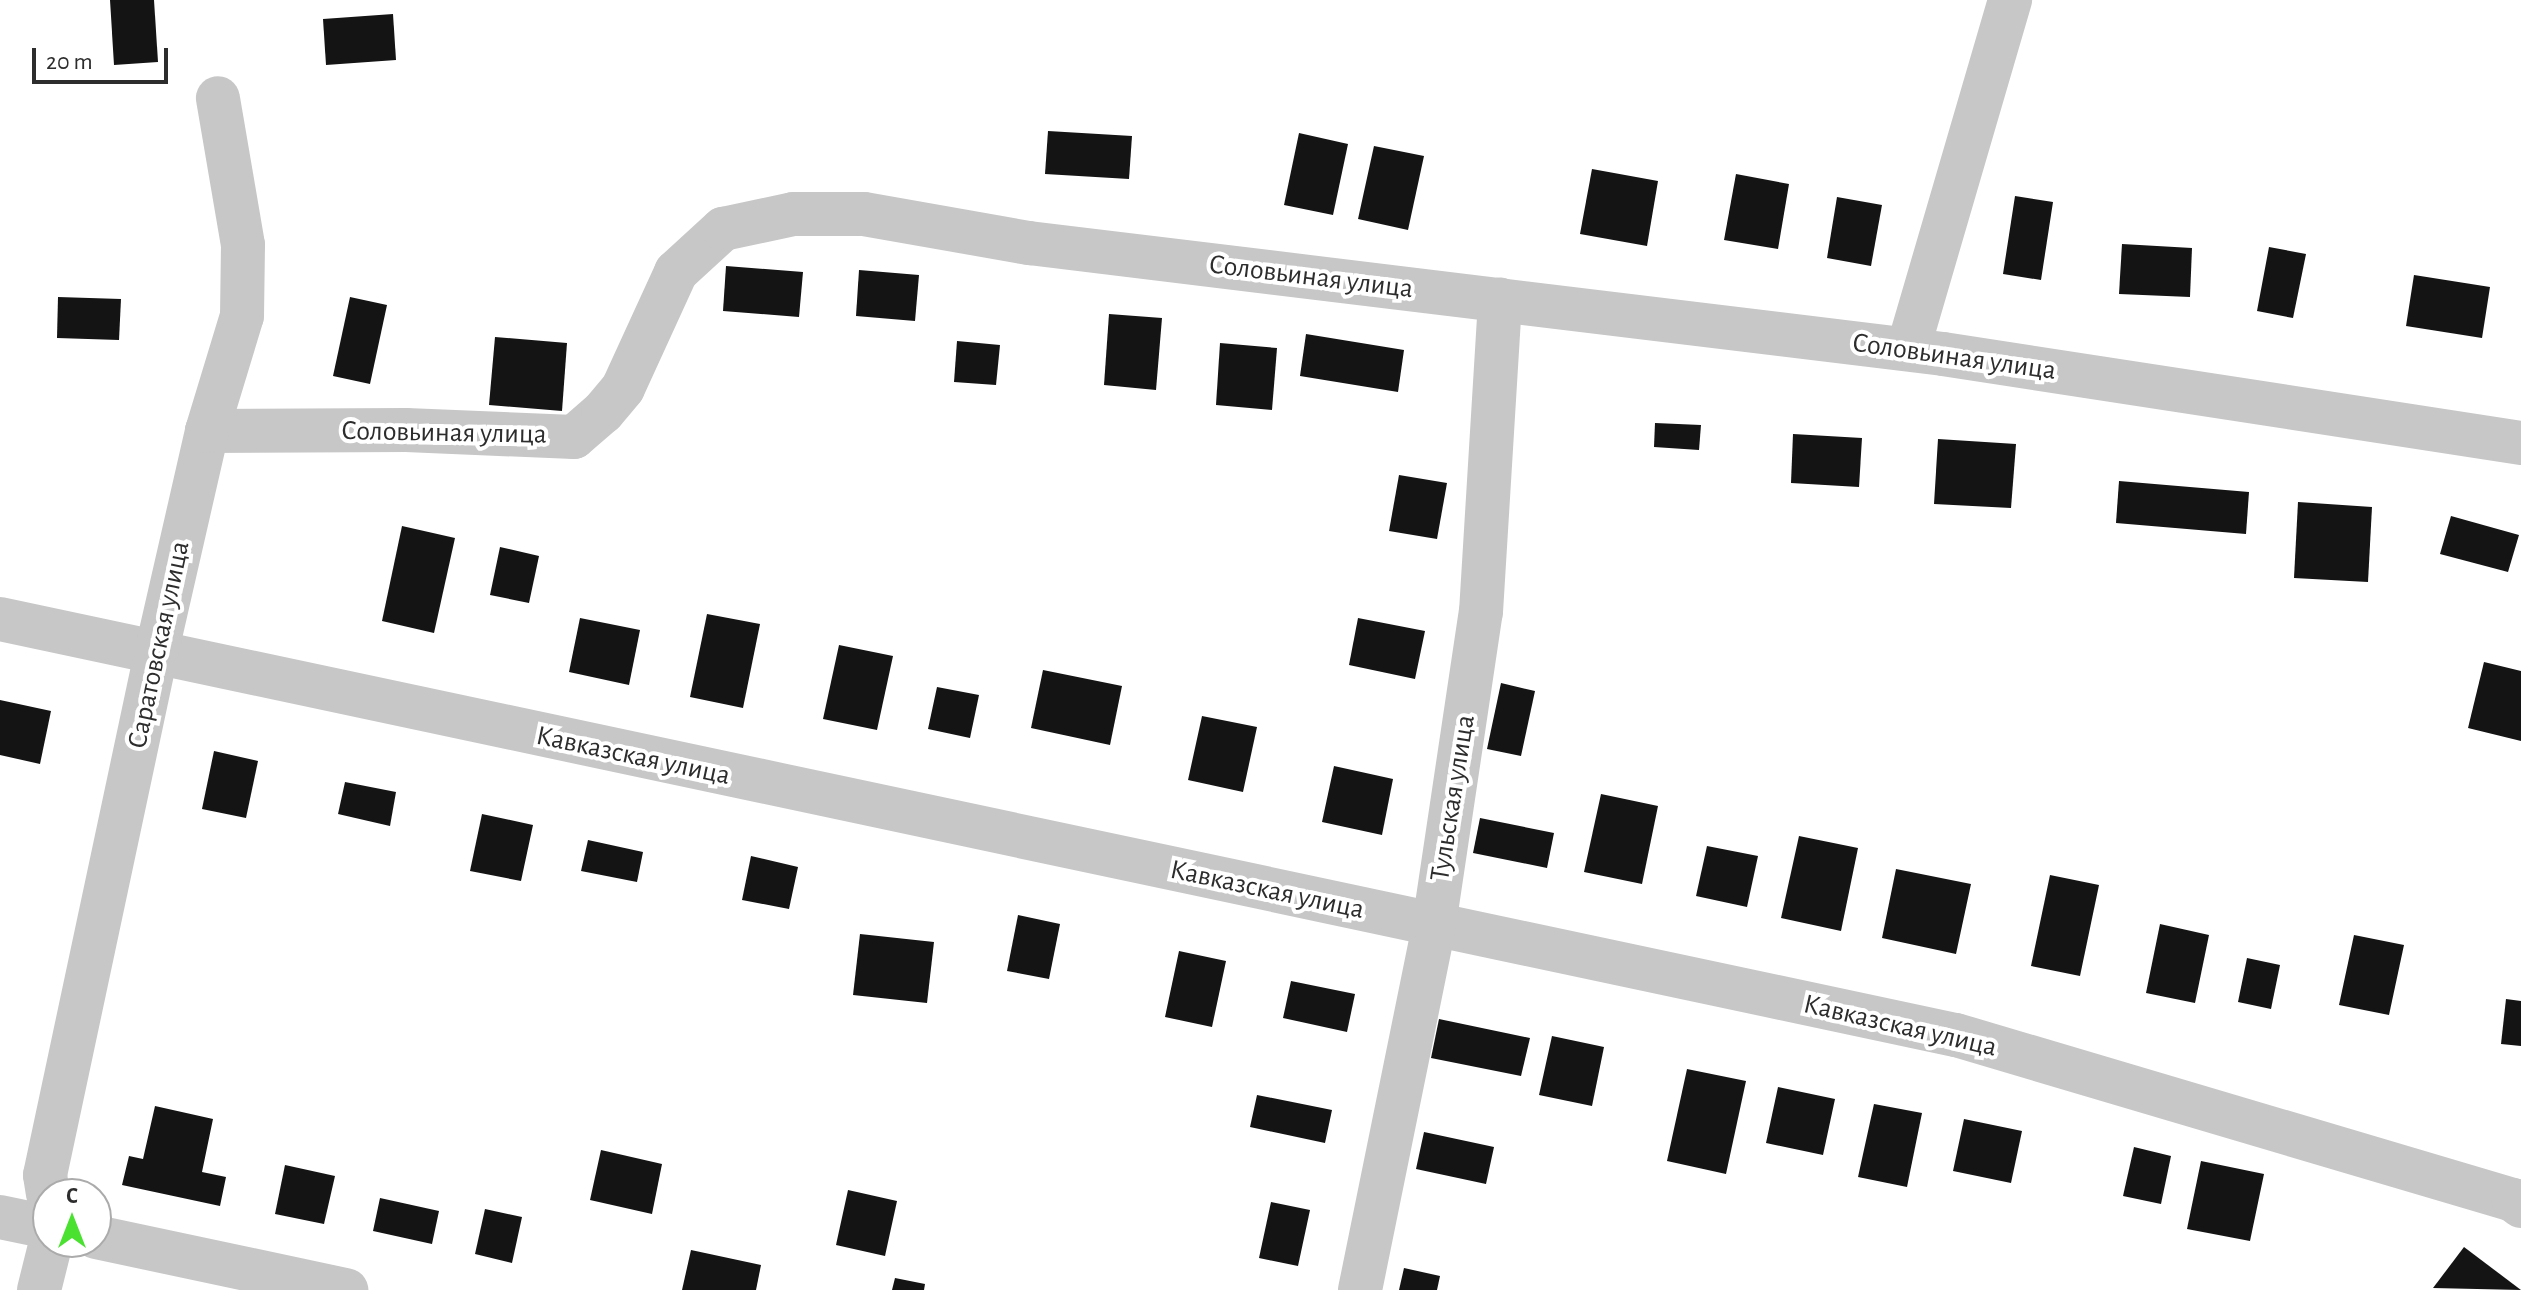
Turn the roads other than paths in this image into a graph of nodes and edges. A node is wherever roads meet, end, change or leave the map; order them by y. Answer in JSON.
{"nodes":[{"id":1,"x":2010,"y":0,"type":"edge"},
{"id":2,"x":218,"y":98,"type":"dead end"},
{"id":3,"x":1500,"y":300,"type":"junction"},
{"id":4,"x":1908,"y":349,"type":"junction"},
{"id":5,"x":207,"y":431,"type":"junction"},
{"id":6,"x":2521,"y":443,"type":"edge"},
{"id":7,"x":0,"y":619,"type":"edge"},
{"id":8,"x":156,"y":654,"type":"junction"},
{"id":9,"x":1434,"y":925,"type":"junction"},
{"id":10,"x":45,"y":1178,"type":"edge"},
{"id":11,"x":2521,"y":1206,"type":"edge"},
{"id":12,"x":0,"y":1217,"type":"edge"},
{"id":13,"x":32,"y":1224,"type":"edge"},
{"id":14,"x":112,"y":1240,"type":"edge"},
{"id":15,"x":47,"y":1258,"type":"edge"},
{"id":16,"x":39,"y":1290,"type":"edge"},
{"id":17,"x":346,"y":1290,"type":"edge"},
{"id":18,"x":1360,"y":1290,"type":"edge"}],
"edges":[{"from":1,"to":4,"type":"street"},
{"from":2,"to":5,"type":"street","name":"Саратовская улица"},
{"from":3,"to":4,"type":"street","name":"Соловьиная улица"},
{"from":3,"to":5,"type":"street","name":"Соловьиная улица"},
{"from":3,"to":9,"type":"street","name":"Тульская улица"},
{"from":4,"to":6,"type":"street","name":"Соловьиная улица"},
{"from":5,"to":8,"type":"street","name":"Саратовская улица"},
{"from":7,"to":8,"type":"street","name":"Кавказская улица"},
{"from":8,"to":9,"type":"street","name":"Кавказская улица"},
{"from":8,"to":10,"type":"street","name":"Саратовская улица"},
{"from":9,"to":11,"type":"street","name":"Кавказская улица"},
{"from":9,"to":18,"type":"street","name":"Тульская улица"},
{"from":12,"to":13,"type":"street"},
{"from":14,"to":17,"type":"street"},
{"from":15,"to":16,"type":"street"}]}
